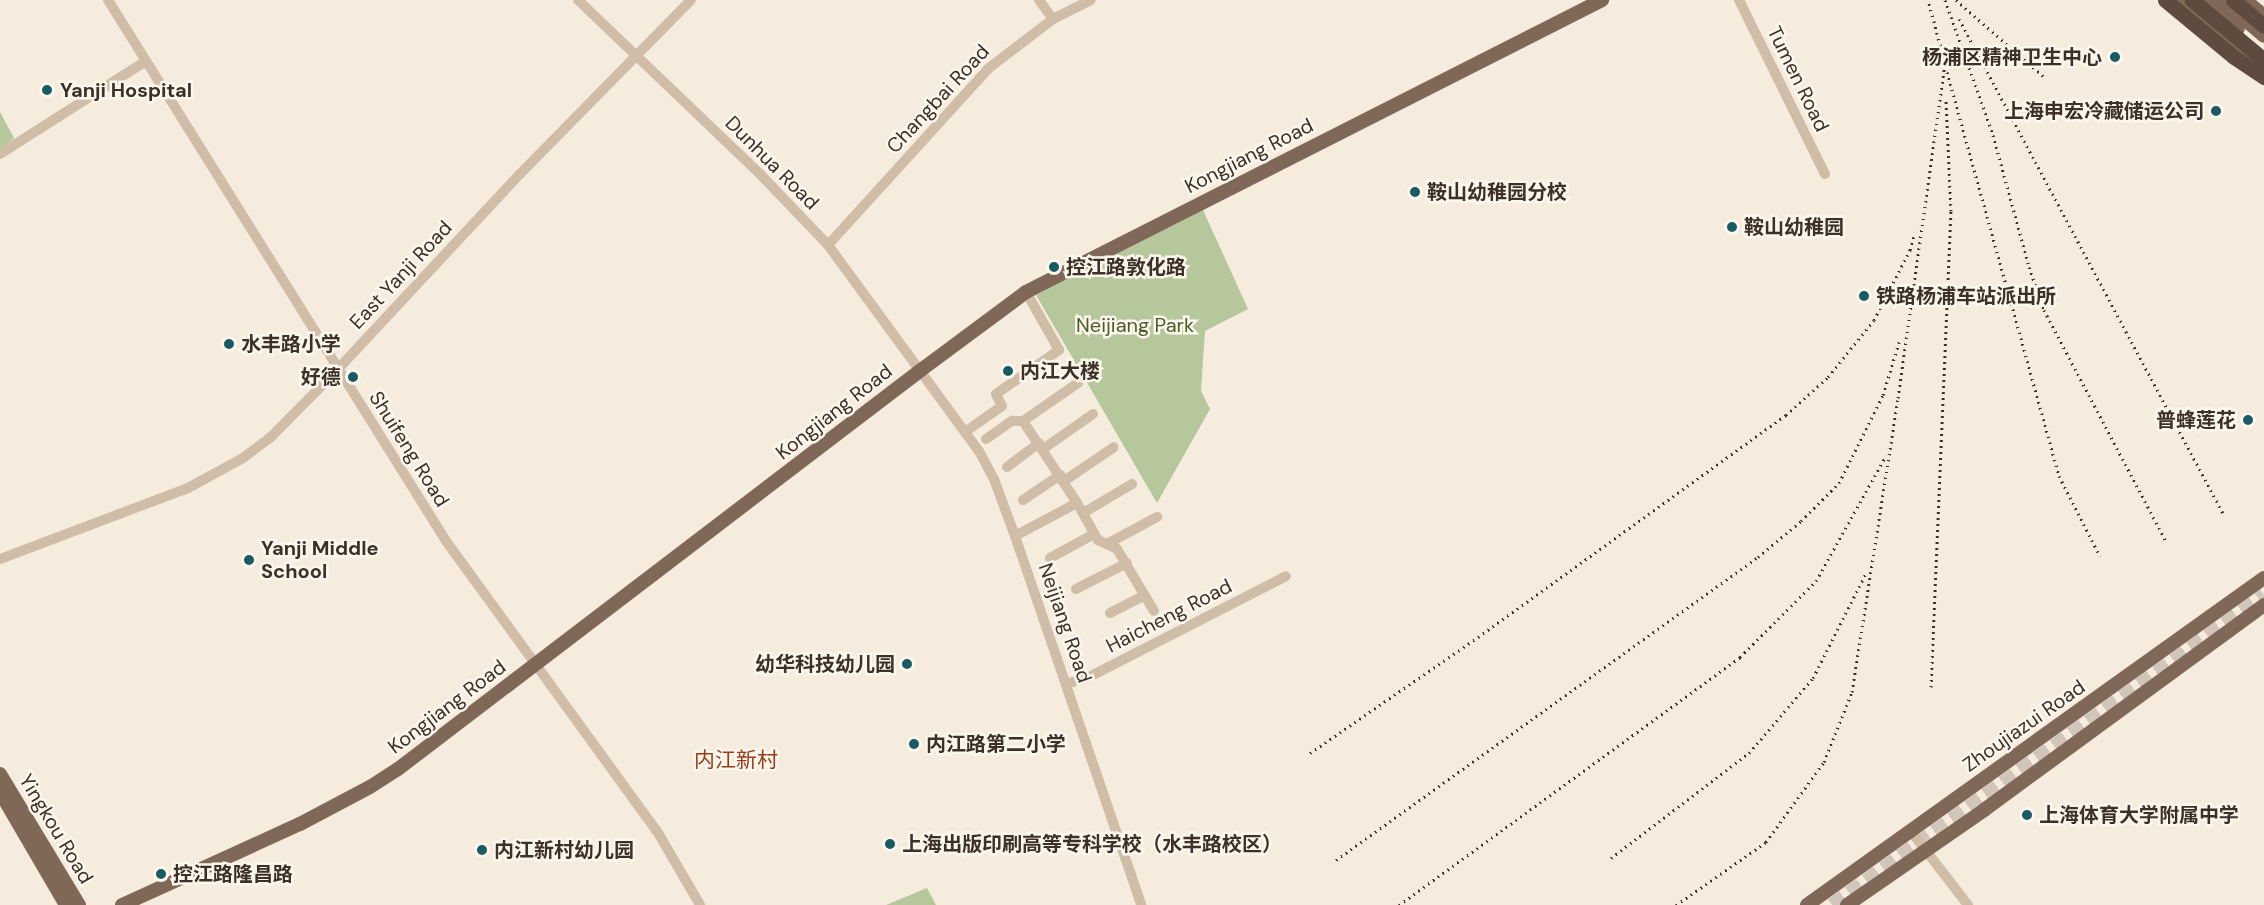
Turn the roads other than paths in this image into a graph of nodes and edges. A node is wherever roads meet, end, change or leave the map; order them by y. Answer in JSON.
{"nodes":[{"id":1,"x":108,"y":0,"type":"edge"},
{"id":2,"x":578,"y":0,"type":"edge"},
{"id":3,"x":691,"y":0,"type":"edge"},
{"id":4,"x":1040,"y":0,"type":"edge"},
{"id":5,"x":1091,"y":0,"type":"edge"},
{"id":6,"x":1602,"y":0,"type":"edge"},
{"id":7,"x":1739,"y":0,"type":"edge"},
{"id":8,"x":2165,"y":0,"type":"edge"},
{"id":9,"x":2181,"y":0,"type":"edge"},
{"id":10,"x":2192,"y":0,"type":"edge"},
{"id":11,"x":2206,"y":0,"type":"edge"},
{"id":12,"x":2222,"y":0,"type":"edge"},
{"id":13,"x":2233,"y":0,"type":"edge"},
{"id":14,"x":2245,"y":0,"type":"edge"},
{"id":15,"x":2264,"y":16,"type":"edge"},
{"id":16,"x":1053,"y":19,"type":"junction"},
{"id":17,"x":2264,"y":26,"type":"edge"},
{"id":18,"x":2264,"y":36,"type":"edge"},
{"id":19,"x":2264,"y":52,"type":"edge"},
{"id":20,"x":637,"y":56,"type":"junction"},
{"id":21,"x":2264,"y":60,"type":"edge"},
{"id":22,"x":146,"y":62,"type":"junction"},
{"id":23,"x":2264,"y":76,"type":"edge"},
{"id":24,"x":0,"y":154,"type":"edge"},
{"id":25,"x":1825,"y":174,"type":"dead end"},
{"id":26,"x":828,"y":244,"type":"junction"},
{"id":27,"x":1026,"y":292,"type":"junction"},
{"id":28,"x":338,"y":369,"type":"junction"},
{"id":29,"x":921,"y":370,"type":"junction"},
{"id":30,"x":1078,"y":383,"type":"dead end"},
{"id":31,"x":1093,"y":414,"type":"dead end"},
{"id":32,"x":1023,"y":421,"type":"junction"},
{"id":33,"x":965,"y":432,"type":"junction"},
{"id":34,"x":986,"y":439,"type":"dead end"},
{"id":35,"x":1041,"y":446,"type":"junction"},
{"id":36,"x":1114,"y":447,"type":"dead end"},
{"id":37,"x":1007,"y":467,"type":"dead end"},
{"id":38,"x":1062,"y":478,"type":"junction"},
{"id":39,"x":1132,"y":484,"type":"dead end"},
{"id":40,"x":1023,"y":500,"type":"dead end"},
{"id":41,"x":1077,"y":503,"type":"junction"},
{"id":42,"x":1083,"y":513,"type":"junction"},
{"id":43,"x":1157,"y":517,"type":"dead end"},
{"id":44,"x":1094,"y":534,"type":"junction"},
{"id":45,"x":1016,"y":536,"type":"junction"},
{"id":46,"x":1107,"y":544,"type":"junction"},
{"id":47,"x":1050,"y":558,"type":"dead end"},
{"id":48,"x":0,"y":559,"type":"edge"},
{"id":49,"x":1127,"y":563,"type":"junction"},
{"id":50,"x":1286,"y":576,"type":"dead end"},
{"id":51,"x":2264,"y":578,"type":"edge"},
{"id":52,"x":1076,"y":589,"type":"dead end"},
{"id":53,"x":1145,"y":595,"type":"junction"},
{"id":54,"x":2264,"y":605,"type":"edge"},
{"id":55,"x":1154,"y":611,"type":"dead end"},
{"id":56,"x":1110,"y":613,"type":"dead end"},
{"id":57,"x":535,"y":664,"type":"junction"},
{"id":58,"x":1066,"y":684,"type":"junction"},
{"id":59,"x":0,"y":774,"type":"edge"},
{"id":60,"x":0,"y":792,"type":"edge"},
{"id":61,"x":1911,"y":831,"type":"junction"},
{"id":62,"x":1900,"y":848,"type":"dead end"},
{"id":63,"x":1924,"y":849,"type":"junction"},
{"id":64,"x":66,"y":905,"type":"edge"},
{"id":65,"x":79,"y":905,"type":"edge"},
{"id":66,"x":122,"y":905,"type":"edge"},
{"id":67,"x":700,"y":905,"type":"edge"},
{"id":68,"x":1141,"y":905,"type":"edge"},
{"id":69,"x":1807,"y":905,"type":"edge"},
{"id":70,"x":1820,"y":905,"type":"edge"},
{"id":71,"x":1847,"y":905,"type":"edge"},
{"id":72,"x":1968,"y":905,"type":"edge"}],
"edges":[{"from":1,"to":22,"type":"street","name":"Shuifeng Road"},
{"from":2,"to":20,"type":"street","name":"Dunhua Road"},
{"from":3,"to":20,"type":"street","name":"East Yanji Road"},
{"from":4,"to":16,"type":"street"},
{"from":5,"to":16,"type":"street","name":"Changbai Road"},
{"from":6,"to":27,"type":"main road","name":"Kongjiang Road"},
{"from":7,"to":25,"type":"street","name":"Tumen Road"},
{"from":8,"to":23,"type":"highway"},
{"from":9,"to":23,"type":"main road"},
{"from":10,"to":21,"type":"highway"},
{"from":11,"to":19,"type":"main road"},
{"from":12,"to":18,"type":"main road"},
{"from":13,"to":17,"type":"highway"},
{"from":14,"to":15,"type":"main road"},
{"from":16,"to":26,"type":"street","name":"Changbai Road"},
{"from":20,"to":26,"type":"street","name":"Dunhua Road"},
{"from":20,"to":28,"type":"street","name":"East Yanji Road"},
{"from":22,"to":24,"type":"street"},
{"from":22,"to":28,"type":"street","name":"Shuifeng Road"},
{"from":26,"to":29,"type":"street","name":"Dunhua Road"},
{"from":27,"to":29,"type":"main road","name":"Kongjiang Road"},
{"from":27,"to":33,"type":"street"},
{"from":28,"to":48,"type":"street","name":"East Yanji Road"},
{"from":28,"to":57,"type":"street","name":"Shuifeng Road"},
{"from":29,"to":33,"type":"street","name":"Neijiang Road"},
{"from":29,"to":57,"type":"main road","name":"Kongjiang Road"},
{"from":30,"to":32,"type":"street"},
{"from":31,"to":35,"type":"street"},
{"from":32,"to":34,"type":"street"},
{"from":32,"to":35,"type":"street"},
{"from":33,"to":45,"type":"street","name":"Neijiang Road"},
{"from":35,"to":37,"type":"street"},
{"from":35,"to":38,"type":"street"},
{"from":36,"to":38,"type":"street"},
{"from":38,"to":40,"type":"street"},
{"from":38,"to":41,"type":"street"},
{"from":39,"to":42,"type":"street"},
{"from":41,"to":42,"type":"street"},
{"from":41,"to":45,"type":"street"},
{"from":42,"to":44,"type":"street"},
{"from":43,"to":46,"type":"street"},
{"from":44,"to":46,"type":"street"},
{"from":44,"to":47,"type":"street"},
{"from":45,"to":58,"type":"street","name":"Neijiang Road"},
{"from":46,"to":49,"type":"street"},
{"from":49,"to":52,"type":"street"},
{"from":49,"to":53,"type":"street"},
{"from":50,"to":58,"type":"street","name":"Haicheng Road"},
{"from":51,"to":61,"type":"main road","name":"Zhoujiazui Road"},
{"from":53,"to":55,"type":"street"},
{"from":53,"to":56,"type":"street"},
{"from":54,"to":63,"type":"main road"},
{"from":57,"to":66,"type":"main road","name":"Kongjiang Road"},
{"from":57,"to":67,"type":"street","name":"Shuifeng Road"},
{"from":58,"to":68,"type":"street","name":"Neijiang Road"},
{"from":59,"to":65,"type":"main road","name":"Yingkou Road"},
{"from":60,"to":64,"type":"main road","name":"Yingkou Road"},
{"from":61,"to":63,"type":"street"},
{"from":61,"to":69,"type":"main road","name":"Zhoujiazui Road"},
{"from":62,"to":70,"type":"main road"},
{"from":63,"to":71,"type":"main road"},
{"from":63,"to":72,"type":"street"}]}
